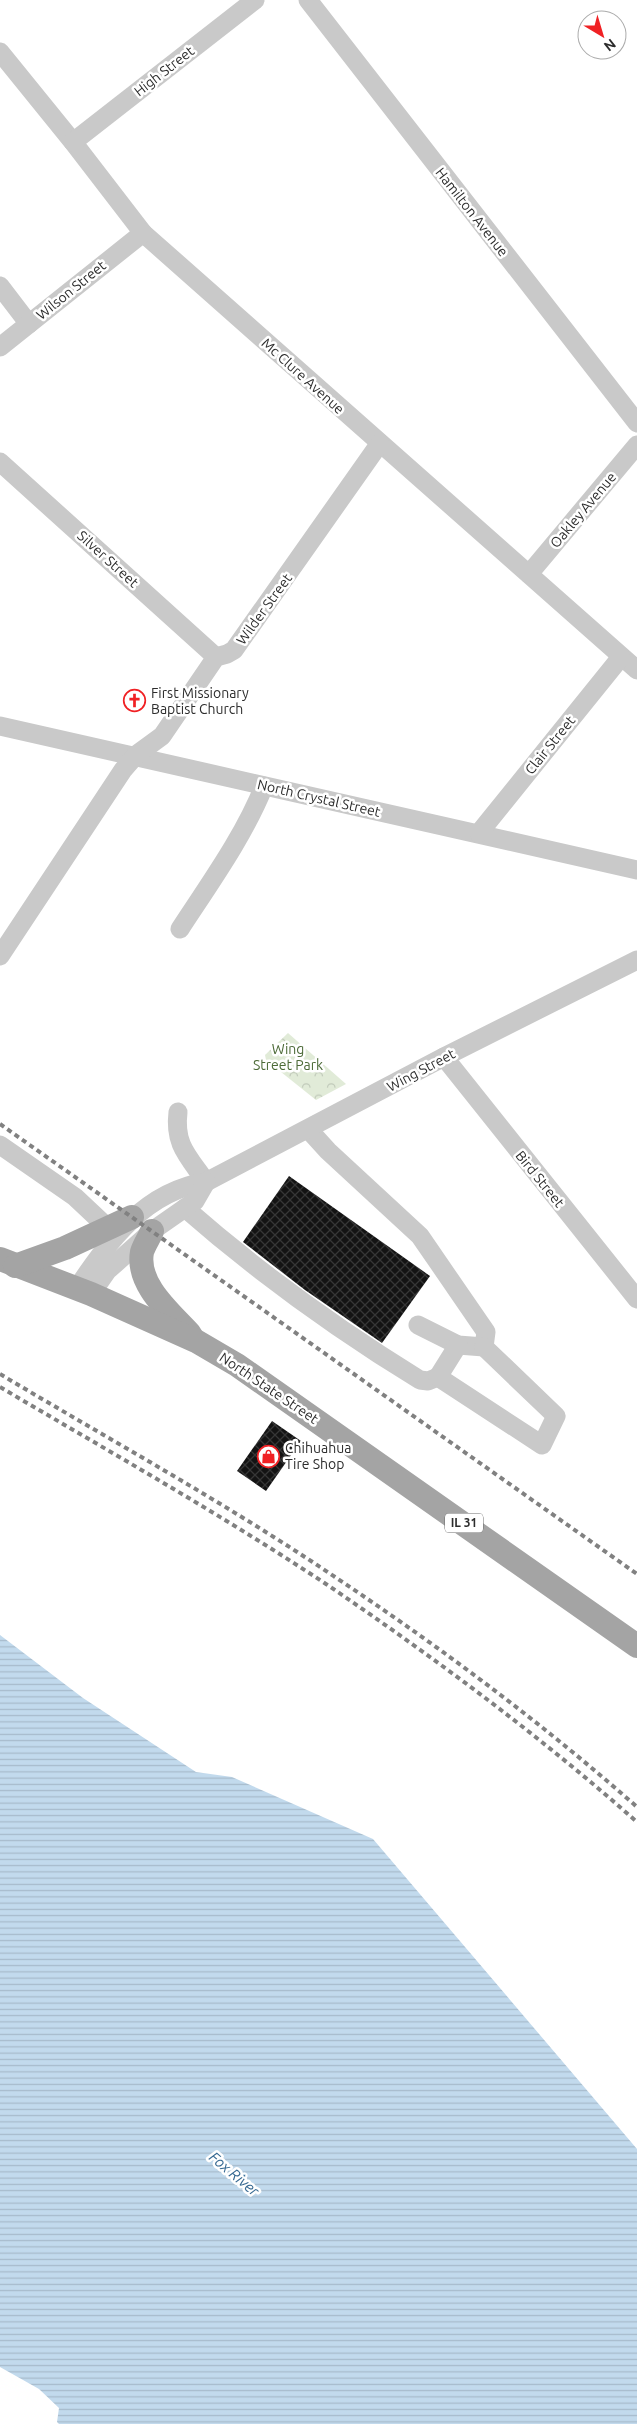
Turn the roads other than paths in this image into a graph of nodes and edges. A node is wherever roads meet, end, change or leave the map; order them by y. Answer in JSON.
{"nodes":[{"id":1,"x":256,"y":0,"type":"edge"},
{"id":2,"x":308,"y":0,"type":"edge"},
{"id":3,"x":0,"y":52,"type":"edge"},
{"id":4,"x":73,"y":142,"type":"junction"},
{"id":5,"x":142,"y":233,"type":"junction"},
{"id":6,"x":0,"y":286,"type":"edge"},
{"id":7,"x":30,"y":324,"type":"junction"},
{"id":8,"x":0,"y":347,"type":"edge"},
{"id":9,"x":637,"y":423,"type":"edge"},
{"id":10,"x":380,"y":444,"type":"junction"},
{"id":11,"x":637,"y":445,"type":"edge"},
{"id":12,"x":0,"y":462,"type":"edge"},
{"id":13,"x":529,"y":574,"type":"junction"},
{"id":14,"x":216,"y":657,"type":"junction"},
{"id":15,"x":621,"y":657,"type":"junction"},
{"id":16,"x":637,"y":670,"type":"edge"},
{"id":17,"x":0,"y":726,"type":"edge"},
{"id":18,"x":136,"y":756,"type":"junction"},
{"id":19,"x":264,"y":786,"type":"junction"},
{"id":20,"x":479,"y":833,"type":"junction"},
{"id":21,"x":637,"y":870,"type":"edge"},
{"id":22,"x":180,"y":929,"type":"dead end"},
{"id":23,"x":0,"y":956,"type":"edge"},
{"id":24,"x":637,"y":960,"type":"edge"},
{"id":25,"x":444,"y":1058,"type":"junction"},
{"id":26,"x":178,"y":1112,"type":"dead end"},
{"id":27,"x":308,"y":1129,"type":"junction"},
{"id":28,"x":0,"y":1144,"type":"edge"},
{"id":29,"x":206,"y":1182,"type":"junction"},
{"id":30,"x":185,"y":1208,"type":"junction"},
{"id":31,"x":132,"y":1217,"type":"junction"},
{"id":32,"x":108,"y":1228,"type":"junction"},
{"id":33,"x":152,"y":1231,"type":"junction"},
{"id":34,"x":7,"y":1263,"type":"edge"},
{"id":35,"x":84,"y":1291,"type":"junction"},
{"id":36,"x":637,"y":1299,"type":"edge"},
{"id":37,"x":418,"y":1325,"type":"dead end"},
{"id":38,"x":196,"y":1341,"type":"junction"},
{"id":39,"x":458,"y":1345,"type":"junction"},
{"id":40,"x":484,"y":1347,"type":"junction"},
{"id":41,"x":438,"y":1377,"type":"junction"},
{"id":42,"x":637,"y":1646,"type":"edge"}],
"edges":[{"from":1,"to":4,"type":"street","name":"High Street"},
{"from":2,"to":9,"type":"street","name":"Hamilton Avenue"},
{"from":3,"to":4,"type":"street","name":"Mc Clure Avenue"},
{"from":4,"to":5,"type":"street","name":"Mc Clure Avenue"},
{"from":5,"to":7,"type":"street","name":"Wilson Street"},
{"from":5,"to":10,"type":"street","name":"Mc Clure Avenue"},
{"from":6,"to":7,"type":"street"},
{"from":7,"to":8,"type":"street","name":"Wilson Street"},
{"from":10,"to":13,"type":"street","name":"Mc Clure Avenue"},
{"from":10,"to":14,"type":"street","name":"Wilder Street"},
{"from":11,"to":13,"type":"street","name":"Oakley Avenue"},
{"from":12,"to":14,"type":"street","name":"Silver Street"},
{"from":13,"to":15,"type":"street","name":"Mc Clure Avenue"},
{"from":14,"to":18,"type":"street","name":"Wilder Street"},
{"from":15,"to":16,"type":"street","name":"Mc Clure Avenue"},
{"from":15,"to":20,"type":"street","name":"Clair Street"},
{"from":17,"to":18,"type":"street","name":"North Crystal Street"},
{"from":18,"to":19,"type":"street","name":"North Crystal Street"},
{"from":18,"to":23,"type":"street","name":"Wilder Street"},
{"from":19,"to":20,"type":"street","name":"North Crystal Street"},
{"from":19,"to":22,"type":"street"},
{"from":20,"to":21,"type":"street","name":"North Crystal Street"},
{"from":24,"to":25,"type":"street","name":"Wing Street"},
{"from":25,"to":27,"type":"street","name":"Wing Street"},
{"from":25,"to":36,"type":"street","name":"Bird Street"},
{"from":26,"to":29,"type":"street"},
{"from":27,"to":29,"type":"street","name":"Wing Street"},
{"from":27,"to":40,"type":"street"},
{"from":28,"to":32,"type":"street"},
{"from":29,"to":30,"type":"street","name":"Wing Street"},
{"from":29,"to":31,"type":"street","name":"Wing Street"},
{"from":30,"to":33,"type":"street","name":"Wing Street"},
{"from":30,"to":41,"type":"street"},
{"from":31,"to":32,"type":"main road"},
{"from":31,"to":35,"type":"street","name":"Wing Street"},
{"from":32,"to":34,"type":"main road"},
{"from":33,"to":35,"type":"street","name":"Wing Street"},
{"from":33,"to":38,"type":"main road"},
{"from":34,"to":35,"type":"main road","name":"North State Street","number":"IL 31"},
{"from":35,"to":38,"type":"main road","name":"North State Street","number":"IL 31"},
{"from":37,"to":39,"type":"street"},
{"from":38,"to":42,"type":"main road","name":"North State Street","number":"IL 31"},
{"from":39,"to":40,"type":"street"},
{"from":39,"to":41,"type":"street"},
{"from":40,"to":41,"type":"street"}]}
